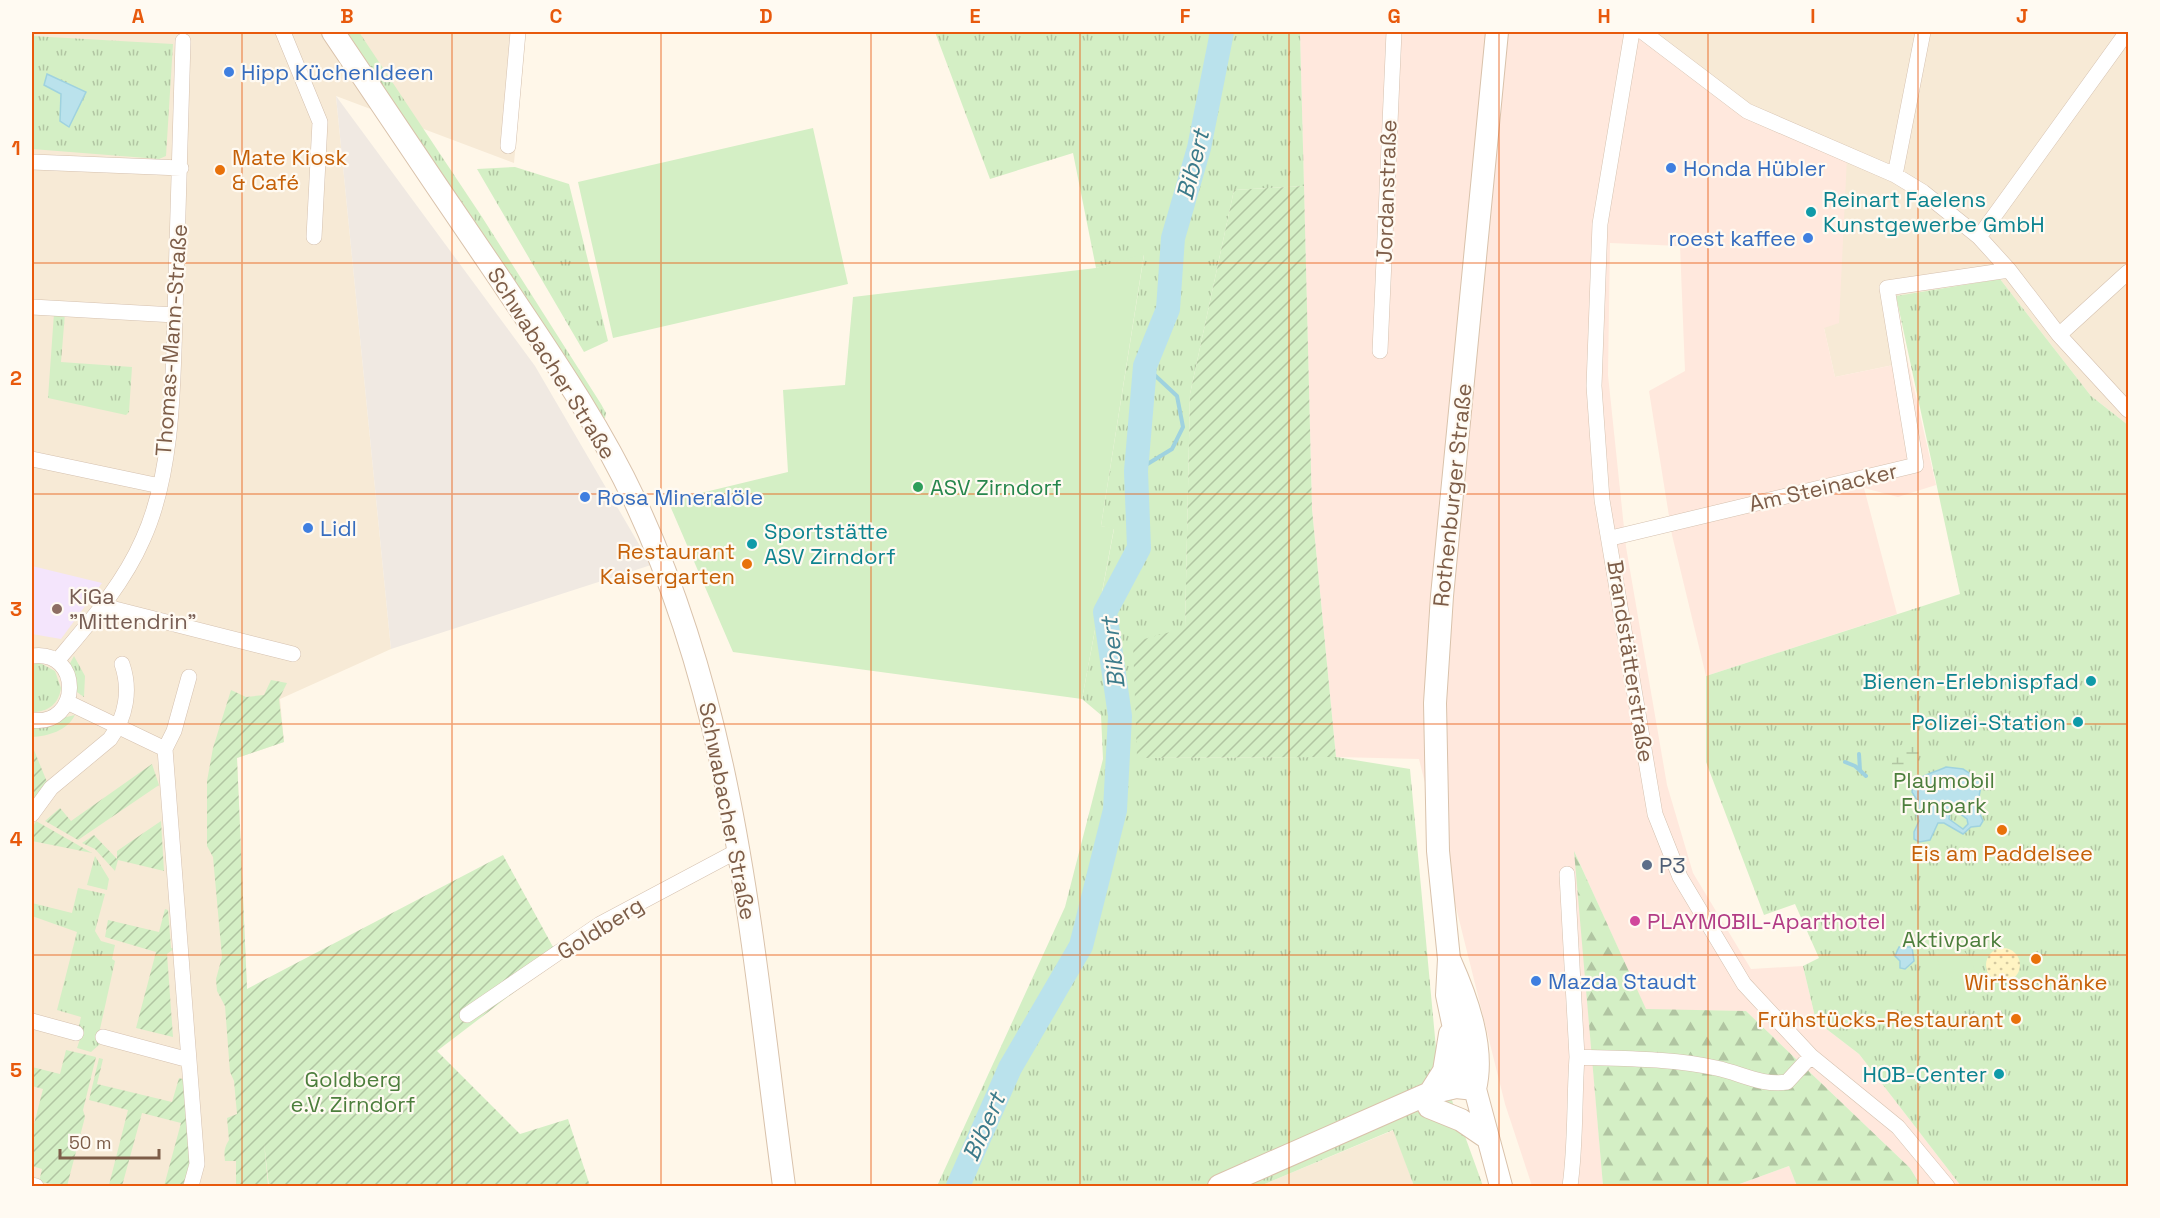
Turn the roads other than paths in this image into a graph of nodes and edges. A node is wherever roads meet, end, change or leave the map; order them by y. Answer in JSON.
{"nodes":[{"id":1,"x":284,"y":32,"type":"edge"},
{"id":2,"x":333,"y":32,"type":"edge"},
{"id":3,"x":518,"y":32,"type":"edge"},
{"id":4,"x":1394,"y":32,"type":"edge"},
{"id":5,"x":1497,"y":32,"type":"edge"},
{"id":6,"x":1632,"y":32,"type":"edge"},
{"id":7,"x":1643,"y":32,"type":"edge"},
{"id":8,"x":1923,"y":32,"type":"edge"},
{"id":9,"x":2127,"y":32,"type":"edge"},
{"id":10,"x":183,"y":41,"type":"dead end"},
{"id":11,"x":508,"y":146,"type":"dead end"},
{"id":12,"x":32,"y":162,"type":"edge"},
{"id":13,"x":181,"y":168,"type":"junction"},
{"id":14,"x":1895,"y":175,"type":"junction"},
{"id":15,"x":314,"y":237,"type":"dead end"},
{"id":16,"x":1979,"y":237,"type":"junction"},
{"id":17,"x":2009,"y":270,"type":"junction"},
{"id":18,"x":2128,"y":272,"type":"edge"},
{"id":19,"x":32,"y":307,"type":"edge"},
{"id":20,"x":175,"y":315,"type":"junction"},
{"id":21,"x":2059,"y":335,"type":"junction"},
{"id":22,"x":1380,"y":351,"type":"dead end"},
{"id":23,"x":2128,"y":410,"type":"edge"},
{"id":24,"x":32,"y":459,"type":"edge"},
{"id":25,"x":160,"y":486,"type":"junction"},
{"id":26,"x":1611,"y":538,"type":"junction"},
{"id":27,"x":103,"y":606,"type":"junction"},
{"id":28,"x":293,"y":654,"type":"dead end"},
{"id":29,"x":32,"y":656,"type":"edge"},
{"id":30,"x":57,"y":661,"type":"junction"},
{"id":31,"x":122,"y":664,"type":"dead end"},
{"id":32,"x":189,"y":677,"type":"dead end"},
{"id":33,"x":67,"y":702,"type":"junction"},
{"id":34,"x":32,"y":720,"type":"edge"},
{"id":35,"x":118,"y":725,"type":"junction"},
{"id":36,"x":165,"y":749,"type":"junction"},
{"id":37,"x":32,"y":814,"type":"edge"},
{"id":38,"x":739,"y":849,"type":"junction"},
{"id":39,"x":1567,"y":874,"type":"dead end"},
{"id":40,"x":1449,"y":959,"type":"junction"},
{"id":41,"x":467,"y":1015,"type":"dead end"},
{"id":42,"x":32,"y":1021,"type":"edge"},
{"id":43,"x":1453,"y":1027,"type":"junction"},
{"id":44,"x":76,"y":1033,"type":"dead end"},
{"id":45,"x":103,"y":1037,"type":"dead end"},
{"id":46,"x":1811,"y":1056,"type":"junction"},
{"id":47,"x":1577,"y":1057,"type":"junction"},
{"id":48,"x":189,"y":1060,"type":"junction"},
{"id":49,"x":1475,"y":1089,"type":"junction"},
{"id":50,"x":1430,"y":1100,"type":"junction"},
{"id":51,"x":1486,"y":1137,"type":"junction"},
{"id":52,"x":32,"y":1185,"type":"edge"},
{"id":53,"x":36,"y":1186,"type":"edge"},
{"id":54,"x":191,"y":1186,"type":"edge"},
{"id":55,"x":784,"y":1186,"type":"edge"},
{"id":56,"x":1219,"y":1186,"type":"edge"},
{"id":57,"x":1501,"y":1186,"type":"edge"},
{"id":58,"x":1570,"y":1186,"type":"edge"},
{"id":59,"x":1947,"y":1186,"type":"edge"}],
"edges":[{"from":1,"to":15,"type":"street"},
{"from":2,"to":38,"type":"street","name":"Schwabacher Straße"},
{"from":3,"to":11,"type":"street"},
{"from":4,"to":22,"type":"street","name":"Jordanstraße"},
{"from":5,"to":40,"type":"street","name":"Rothenburger Straße"},
{"from":6,"to":26,"type":"street","name":"Brandstätterstraße"},
{"from":7,"to":14,"type":"street"},
{"from":8,"to":14,"type":"street"},
{"from":9,"to":16,"type":"street"},
{"from":10,"to":13,"type":"street","name":"Thomas-Mann-Straße"},
{"from":12,"to":13,"type":"street"},
{"from":13,"to":20,"type":"street","name":"Thomas-Mann-Straße"},
{"from":14,"to":16,"type":"street"},
{"from":16,"to":17,"type":"street"},
{"from":17,"to":21,"type":"street"},
{"from":17,"to":26,"type":"street","name":"Am Steinacker"},
{"from":18,"to":21,"type":"street"},
{"from":19,"to":20,"type":"street"},
{"from":20,"to":25,"type":"street","name":"Thomas-Mann-Straße"},
{"from":21,"to":23,"type":"street"},
{"from":24,"to":25,"type":"street"},
{"from":25,"to":27,"type":"street","name":"Thomas-Mann-Straße"},
{"from":26,"to":46,"type":"street","name":"Brandstätterstraße"},
{"from":27,"to":28,"type":"street"},
{"from":27,"to":30,"type":"street","name":"Thomas-Mann-Straße"},
{"from":29,"to":30,"type":"street"},
{"from":30,"to":33,"type":"street"},
{"from":31,"to":35,"type":"street"},
{"from":32,"to":36,"type":"street"},
{"from":33,"to":34,"type":"street"},
{"from":33,"to":35,"type":"street"},
{"from":35,"to":36,"type":"street"},
{"from":35,"to":37,"type":"street"},
{"from":36,"to":48,"type":"street"},
{"from":38,"to":41,"type":"street","name":"Goldberg"},
{"from":38,"to":55,"type":"street","name":"Schwabacher Straße"},
{"from":39,"to":47,"type":"street"},
{"from":40,"to":43,"type":"street","name":"Rothenburger Straße"},
{"from":40,"to":49,"type":"street","name":"Rothenburger Straße"},
{"from":42,"to":44,"type":"street"},
{"from":43,"to":49,"type":"street","name":"Rothenburger Straße"},
{"from":43,"to":50,"type":"street"},
{"from":45,"to":48,"type":"street"},
{"from":46,"to":47,"type":"street"},
{"from":46,"to":59,"type":"street","name":"Brandstätterstraße"},
{"from":47,"to":58,"type":"street"},
{"from":48,"to":54,"type":"street"},
{"from":49,"to":50,"type":"street"},
{"from":49,"to":51,"type":"street","name":"Rothenburger Straße"},
{"from":50,"to":51,"type":"street"},
{"from":50,"to":56,"type":"street"},
{"from":51,"to":57,"type":"street","name":"Rothenburger Straße"},
{"from":52,"to":53,"type":"street"}]}
